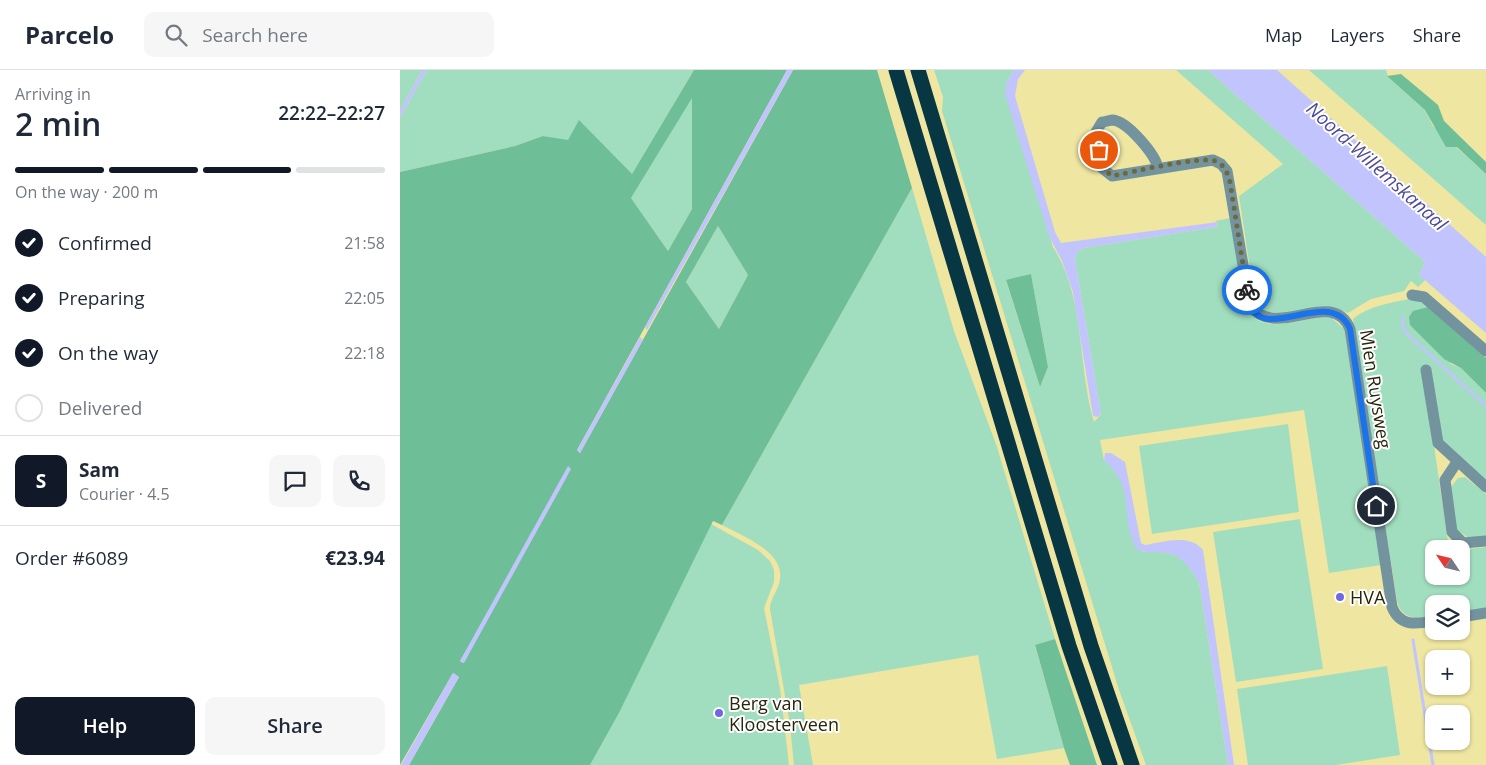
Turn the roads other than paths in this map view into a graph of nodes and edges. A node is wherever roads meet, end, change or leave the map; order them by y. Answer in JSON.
{"nodes":[{"id":1,"x":896,"y":70,"type":"edge"},
{"id":2,"x":918,"y":70,"type":"edge"},
{"id":3,"x":1158,"y":168,"type":"junction"},
{"id":4,"x":1412,"y":295,"type":"dead end"},
{"id":5,"x":1486,"y":351,"type":"edge"},
{"id":6,"x":1426,"y":370,"type":"dead end"},
{"id":7,"x":1458,"y":462,"type":"junction"},
{"id":8,"x":1486,"y":487,"type":"edge"},
{"id":9,"x":1486,"y":541,"type":"edge"},
{"id":10,"x":1486,"y":613,"type":"edge"},
{"id":11,"x":1470,"y":616,"type":"edge"},
{"id":12,"x":1425,"y":622,"type":"edge"},
{"id":13,"x":1110,"y":765,"type":"edge"},
{"id":14,"x":1132,"y":765,"type":"edge"}],
"edges":[{"from":1,"to":13,"type":"highway"},
{"from":2,"to":14,"type":"highway"},
{"from":3,"to":3,"type":"street","name":"Mien Ruysweg"},
{"from":3,"to":12,"type":"street","name":"Mien Ruysweg"},
{"from":4,"to":5,"type":"street"},
{"from":6,"to":7,"type":"street"},
{"from":7,"to":8,"type":"street"},
{"from":7,"to":9,"type":"street"},
{"from":10,"to":11,"type":"street"}]}
